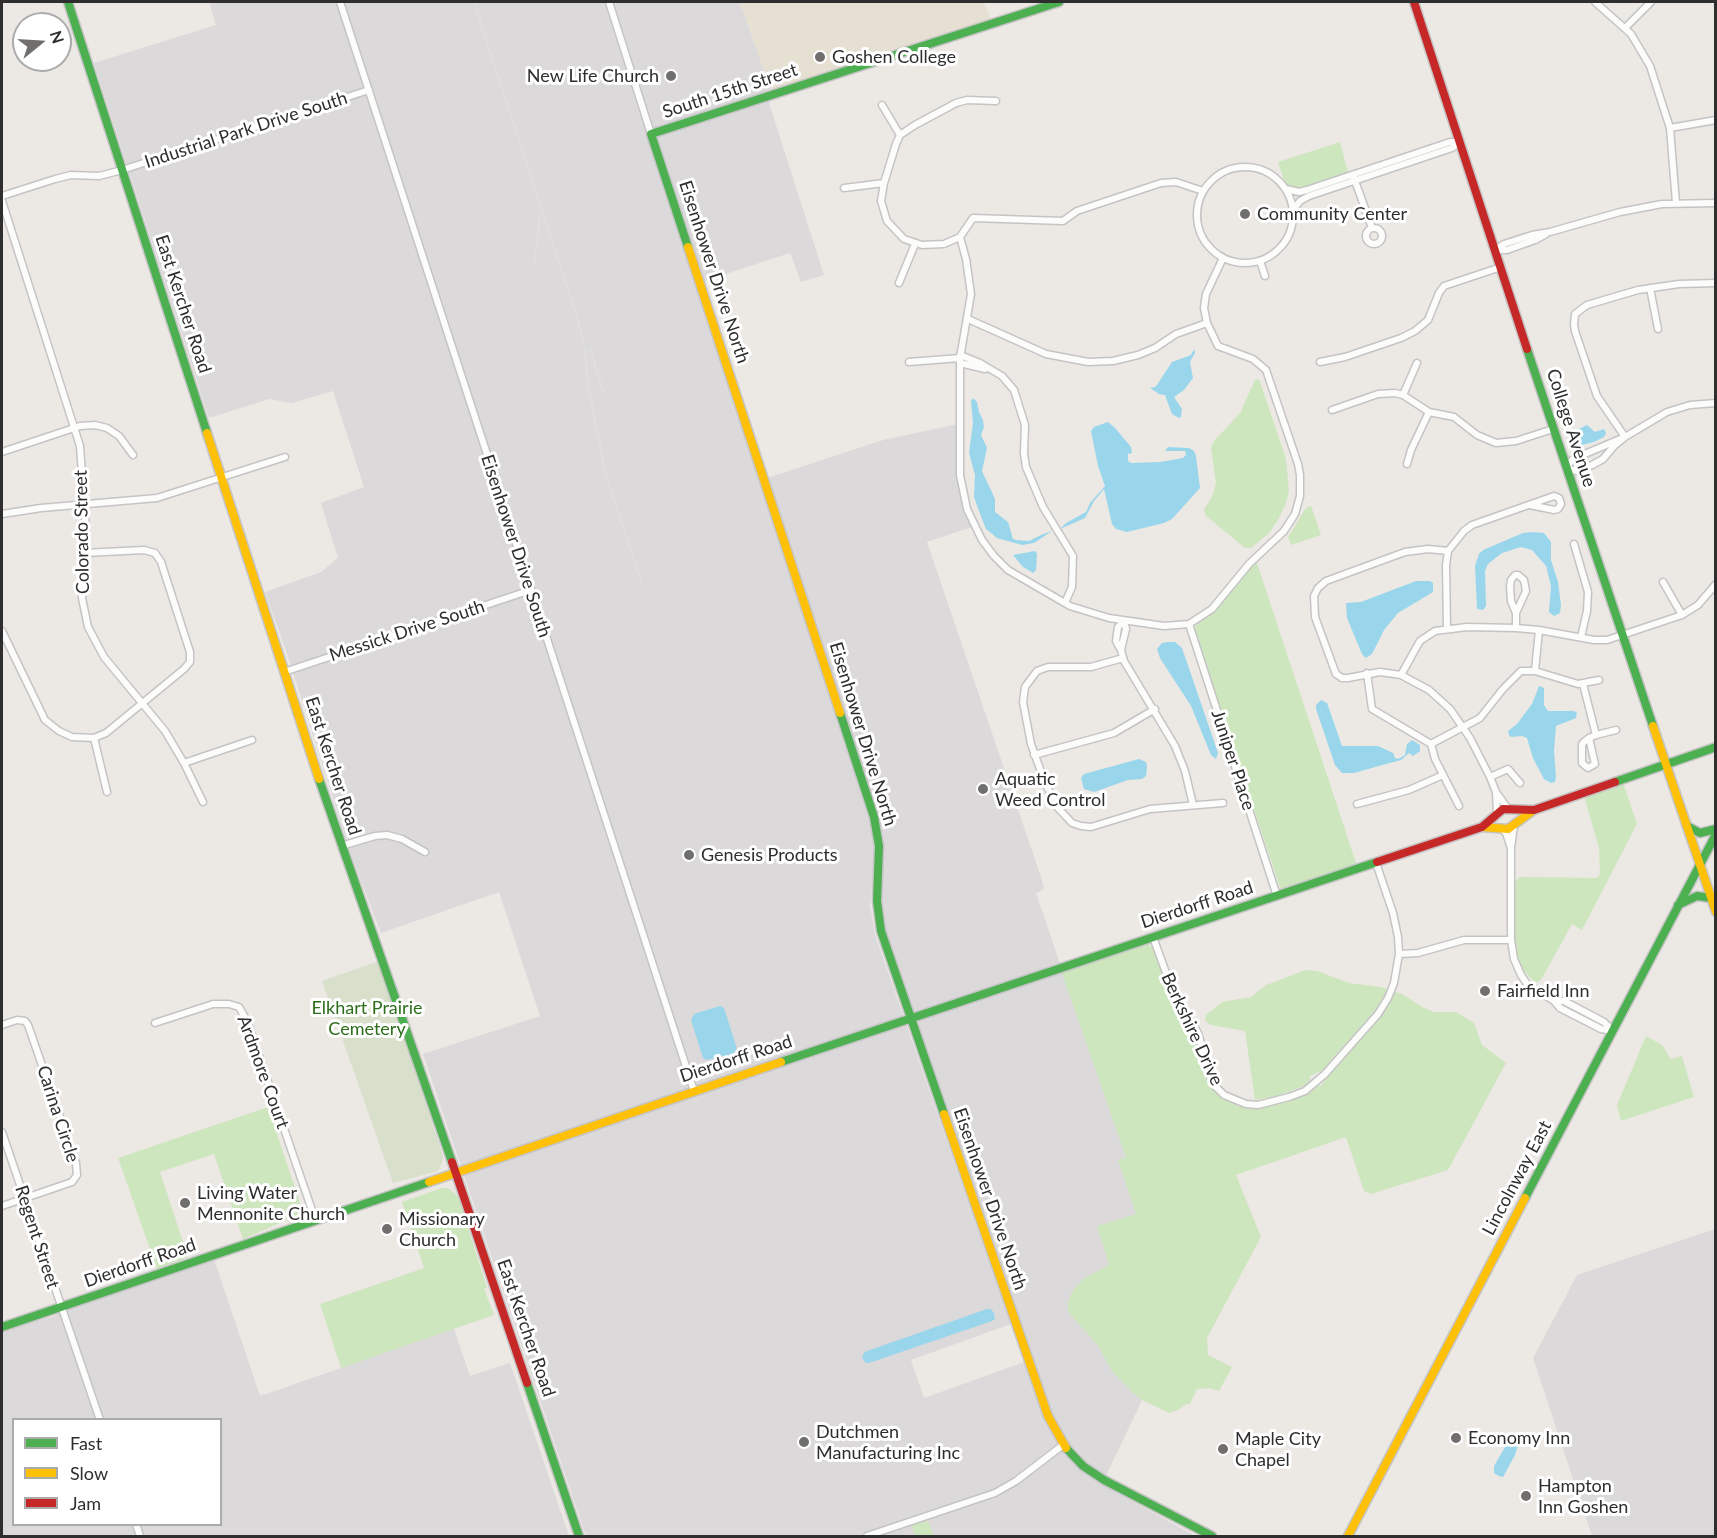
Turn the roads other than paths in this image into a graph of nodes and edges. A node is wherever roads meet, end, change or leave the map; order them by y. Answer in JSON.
{"nodes":[{"id":1,"x":68,"y":2,"type":"edge"},
{"id":2,"x":340,"y":2,"type":"edge"},
{"id":3,"x":609,"y":2,"type":"edge"},
{"id":4,"x":1059,"y":2,"type":"edge"},
{"id":5,"x":1414,"y":2,"type":"edge"},
{"id":6,"x":1595,"y":2,"type":"edge"},
{"id":7,"x":1651,"y":2,"type":"edge"},
{"id":8,"x":1625,"y":28,"type":"junction"},
{"id":9,"x":369,"y":90,"type":"junction"},
{"id":10,"x":996,"y":101,"type":"dead end"},
{"id":11,"x":882,"y":105,"type":"dead end"},
{"id":12,"x":1716,"y":120,"type":"edge"},
{"id":13,"x":1670,"y":128,"type":"junction"},
{"id":14,"x":651,"y":134,"type":"junction"},
{"id":15,"x":900,"y":135,"type":"junction"},
{"id":16,"x":1460,"y":142,"type":"junction"},
{"id":17,"x":122,"y":170,"type":"junction"},
{"id":18,"x":1354,"y":177,"type":"junction"},
{"id":19,"x":884,"y":183,"type":"junction"},
{"id":20,"x":844,"y":188,"type":"dead end"},
{"id":21,"x":1286,"y":189,"type":"junction"},
{"id":22,"x":1203,"y":191,"type":"junction"},
{"id":23,"x":2,"y":196,"type":"edge"},
{"id":24,"x":2,"y":201,"type":"edge"},
{"id":25,"x":1716,"y":202,"type":"edge"},
{"id":26,"x":1676,"y":203,"type":"junction"},
{"id":27,"x":1293,"y":210,"type":"junction"},
{"id":28,"x":1372,"y":228,"type":"dead end"},
{"id":29,"x":960,"y":237,"type":"junction"},
{"id":30,"x":915,"y":244,"type":"junction"},
{"id":31,"x":1495,"y":250,"type":"junction"},
{"id":32,"x":1223,"y":258,"type":"junction"},
{"id":33,"x":1260,"y":261,"type":"junction"},
{"id":34,"x":1501,"y":267,"type":"junction"},
{"id":35,"x":1265,"y":276,"type":"dead end"},
{"id":36,"x":899,"y":283,"type":"dead end"},
{"id":37,"x":1716,"y":283,"type":"edge"},
{"id":38,"x":1650,"y":288,"type":"junction"},
{"id":39,"x":968,"y":319,"type":"junction"},
{"id":40,"x":1207,"y":324,"type":"junction"},
{"id":41,"x":1658,"y":329,"type":"dead end"},
{"id":42,"x":960,"y":359,"type":"junction"},
{"id":43,"x":909,"y":362,"type":"dead end"},
{"id":44,"x":1320,"y":362,"type":"dead end"},
{"id":45,"x":1417,"y":363,"type":"dead end"},
{"id":46,"x":1403,"y":395,"type":"junction"},
{"id":47,"x":1716,"y":403,"type":"edge"},
{"id":48,"x":1332,"y":410,"type":"dead end"},
{"id":49,"x":1429,"y":412,"type":"junction"},
{"id":50,"x":75,"y":428,"type":"junction"},
{"id":51,"x":1553,"y":429,"type":"junction"},
{"id":52,"x":1625,"y":437,"type":"junction"},
{"id":53,"x":2,"y":452,"type":"edge"},
{"id":54,"x":133,"y":454,"type":"dead end"},
{"id":55,"x":285,"y":457,"type":"dead end"},
{"id":56,"x":1407,"y":464,"type":"dead end"},
{"id":57,"x":1566,"y":468,"type":"junction"},
{"id":58,"x":221,"y":478,"type":"junction"},
{"id":59,"x":84,"y":505,"type":"junction"},
{"id":60,"x":1530,"y":505,"type":"dead end"},
{"id":61,"x":2,"y":514,"type":"edge"},
{"id":62,"x":1574,"y":544,"type":"dead end"},
{"id":63,"x":1448,"y":551,"type":"junction"},
{"id":64,"x":84,"y":553,"type":"junction"},
{"id":65,"x":1663,"y":582,"type":"dead end"},
{"id":66,"x":1716,"y":584,"type":"edge"},
{"id":67,"x":531,"y":590,"type":"junction"},
{"id":68,"x":1709,"y":594,"type":"junction"},
{"id":69,"x":1716,"y":599,"type":"edge"},
{"id":70,"x":1063,"y":602,"type":"junction"},
{"id":71,"x":1516,"y":613,"type":"junction"},
{"id":72,"x":1682,"y":615,"type":"junction"},
{"id":73,"x":1124,"y":621,"type":"junction"},
{"id":74,"x":1189,"y":624,"type":"junction"},
{"id":75,"x":1447,"y":628,"type":"junction"},
{"id":76,"x":1516,"y":628,"type":"junction"},
{"id":77,"x":1539,"y":630,"type":"junction"},
{"id":78,"x":2,"y":631,"type":"edge"},
{"id":79,"x":1623,"y":636,"type":"junction"},
{"id":80,"x":1581,"y":637,"type":"junction"},
{"id":81,"x":9,"y":648,"type":"junction"},
{"id":82,"x":2,"y":652,"type":"edge"},
{"id":83,"x":1123,"y":658,"type":"junction"},
{"id":84,"x":1535,"y":670,"type":"junction"},
{"id":85,"x":284,"y":672,"type":"junction"},
{"id":86,"x":1367,"y":674,"type":"junction"},
{"id":87,"x":1401,"y":675,"type":"junction"},
{"id":88,"x":1599,"y":680,"type":"dead end"},
{"id":89,"x":1583,"y":684,"type":"junction"},
{"id":90,"x":144,"y":703,"type":"junction"},
{"id":91,"x":1155,"y":709,"type":"junction"},
{"id":92,"x":1464,"y":728,"type":"junction"},
{"id":93,"x":1616,"y":730,"type":"dead end"},
{"id":94,"x":1596,"y":735,"type":"junction"},
{"id":95,"x":94,"y":738,"type":"junction"},
{"id":96,"x":1589,"y":738,"type":"dead end"},
{"id":97,"x":252,"y":740,"type":"dead end"},
{"id":98,"x":1431,"y":744,"type":"junction"},
{"id":99,"x":1716,"y":747,"type":"edge"},
{"id":100,"x":1034,"y":756,"type":"junction"},
{"id":101,"x":184,"y":763,"type":"junction"},
{"id":102,"x":1666,"y":764,"type":"junction"},
{"id":103,"x":1443,"y":775,"type":"junction"},
{"id":104,"x":1490,"y":777,"type":"junction"},
{"id":105,"x":1520,"y":783,"type":"dead end"},
{"id":106,"x":107,"y":792,"type":"dead end"},
{"id":107,"x":1496,"y":792,"type":"junction"},
{"id":108,"x":203,"y":802,"type":"dead end"},
{"id":109,"x":1223,"y":803,"type":"dead end"},
{"id":110,"x":1358,"y":804,"type":"dead end"},
{"id":111,"x":1192,"y":805,"type":"junction"},
{"id":112,"x":1459,"y":806,"type":"dead end"},
{"id":113,"x":1509,"y":809,"type":"junction"},
{"id":114,"x":1534,"y":810,"type":"junction"},
{"id":115,"x":1497,"y":814,"type":"junction"},
{"id":116,"x":1514,"y":825,"type":"junction"},
{"id":117,"x":1482,"y":826,"type":"junction"},
{"id":118,"x":1687,"y":826,"type":"junction"},
{"id":119,"x":1501,"y":828,"type":"junction"},
{"id":120,"x":1716,"y":828,"type":"edge"},
{"id":121,"x":1716,"y":834,"type":"edge"},
{"id":122,"x":341,"y":846,"type":"junction"},
{"id":123,"x":1511,"y":848,"type":"junction"},
{"id":124,"x":425,"y":852,"type":"dead end"},
{"id":125,"x":1376,"y":863,"type":"junction"},
{"id":126,"x":1700,"y":864,"type":"junction"},
{"id":127,"x":1277,"y":896,"type":"junction"},
{"id":128,"x":1711,"y":898,"type":"junction"},
{"id":129,"x":1678,"y":905,"type":"junction"},
{"id":130,"x":1716,"y":912,"type":"edge"},
{"id":131,"x":1153,"y":937,"type":"junction"},
{"id":132,"x":1511,"y":940,"type":"junction"},
{"id":133,"x":1400,"y":954,"type":"junction"},
{"id":134,"x":910,"y":1019,"type":"junction"},
{"id":135,"x":155,"y":1023,"type":"dead end"},
{"id":136,"x":2,"y":1025,"type":"edge"},
{"id":137,"x":1613,"y":1031,"type":"junction"},
{"id":138,"x":694,"y":1090,"type":"junction"},
{"id":139,"x":2,"y":1132,"type":"edge"},
{"id":140,"x":456,"y":1172,"type":"junction"},
{"id":141,"x":24,"y":1199,"type":"junction"},
{"id":142,"x":2,"y":1206,"type":"edge"},
{"id":143,"x":315,"y":1220,"type":"junction"},
{"id":144,"x":60,"y":1308,"type":"junction"},
{"id":145,"x":2,"y":1327,"type":"edge"},
{"id":146,"x":100,"y":1418,"type":"edge"},
{"id":147,"x":1063,"y":1445,"type":"junction"},
{"id":148,"x":579,"y":1536,"type":"edge"},
{"id":149,"x":867,"y":1536,"type":"edge"},
{"id":150,"x":1212,"y":1536,"type":"edge"},
{"id":151,"x":1348,"y":1536,"type":"edge"}],
"edges":[{"from":1,"to":17,"type":"main road","name":"East Kercher Road"},
{"from":2,"to":9,"type":"street","name":"Eisenhower Drive South"},
{"from":3,"to":14,"type":"street","name":"Eisenhower Drive North"},
{"from":4,"to":14,"type":"main road","name":"South 15th Street"},
{"from":5,"to":16,"type":"main road","name":"College Avenue"},
{"from":6,"to":8,"type":"street"},
{"from":7,"to":8,"type":"street"},
{"from":8,"to":13,"type":"street"},
{"from":9,"to":17,"type":"street","name":"Industrial Park Drive South"},
{"from":9,"to":67,"type":"street","name":"Eisenhower Drive South"},
{"from":10,"to":15,"type":"street"},
{"from":11,"to":15,"type":"street"},
{"from":12,"to":13,"type":"street"},
{"from":13,"to":26,"type":"street"},
{"from":14,"to":134,"type":"main road","name":"Eisenhower Drive North"},
{"from":15,"to":19,"type":"street"},
{"from":16,"to":18,"type":"street"},
{"from":16,"to":31,"type":"main road","name":"College Avenue"},
{"from":17,"to":23,"type":"street","name":"Industrial Park Drive South"},
{"from":17,"to":58,"type":"main road","name":"East Kercher Road"},
{"from":18,"to":21,"type":"street"},
{"from":18,"to":27,"type":"street"},
{"from":18,"to":28,"type":"street"},
{"from":19,"to":20,"type":"street"},
{"from":19,"to":30,"type":"street"},
{"from":21,"to":22,"type":"street"},
{"from":21,"to":27,"type":"street"},
{"from":22,"to":29,"type":"street"},
{"from":22,"to":32,"type":"street"},
{"from":24,"to":50,"type":"street","name":"Colorado Street"},
{"from":25,"to":26,"type":"street"},
{"from":26,"to":31,"type":"street"},
{"from":27,"to":33,"type":"street"},
{"from":29,"to":30,"type":"street"},
{"from":29,"to":39,"type":"street"},
{"from":30,"to":36,"type":"street"},
{"from":31,"to":34,"type":"main road","name":"College Avenue"},
{"from":32,"to":33,"type":"street"},
{"from":32,"to":40,"type":"street"},
{"from":33,"to":35,"type":"street"},
{"from":34,"to":44,"type":"street"},
{"from":34,"to":51,"type":"main road","name":"College Avenue"},
{"from":37,"to":38,"type":"street"},
{"from":38,"to":41,"type":"street"},
{"from":38,"to":52,"type":"street"},
{"from":39,"to":40,"type":"street"},
{"from":39,"to":42,"type":"street"},
{"from":40,"to":74,"type":"street"},
{"from":42,"to":43,"type":"street"},
{"from":42,"to":70,"type":"street"},
{"from":42,"to":70,"type":"street"},
{"from":45,"to":46,"type":"street"},
{"from":46,"to":48,"type":"street"},
{"from":46,"to":49,"type":"street"},
{"from":47,"to":52,"type":"street"},
{"from":49,"to":51,"type":"street"},
{"from":49,"to":56,"type":"street"},
{"from":50,"to":53,"type":"street"},
{"from":50,"to":54,"type":"street"},
{"from":50,"to":59,"type":"street","name":"Colorado Street"},
{"from":51,"to":57,"type":"main road","name":"College Avenue"},
{"from":52,"to":57,"type":"street"},
{"from":52,"to":57,"type":"street"},
{"from":55,"to":58,"type":"street"},
{"from":57,"to":79,"type":"main road","name":"College Avenue"},
{"from":58,"to":59,"type":"street"},
{"from":58,"to":85,"type":"main road","name":"East Kercher Road"},
{"from":59,"to":61,"type":"street"},
{"from":59,"to":64,"type":"street","name":"Colorado Street"},
{"from":60,"to":63,"type":"street"},
{"from":62,"to":80,"type":"street"},
{"from":63,"to":75,"type":"street"},
{"from":63,"to":86,"type":"street"},
{"from":64,"to":90,"type":"street","name":"Colorado Street"},
{"from":64,"to":90,"type":"street"},
{"from":65,"to":72,"type":"street"},
{"from":66,"to":68,"type":"street"},
{"from":67,"to":85,"type":"street","name":"Messick Drive South"},
{"from":67,"to":138,"type":"street","name":"Eisenhower Drive South"},
{"from":68,"to":69,"type":"street"},
{"from":68,"to":72,"type":"street"},
{"from":70,"to":73,"type":"street"},
{"from":71,"to":71,"type":"street"},
{"from":71,"to":76,"type":"street"},
{"from":72,"to":79,"type":"street"},
{"from":73,"to":74,"type":"street"},
{"from":73,"to":83,"type":"street"},
{"from":74,"to":127,"type":"street","name":"Juniper Place"},
{"from":75,"to":76,"type":"street"},
{"from":75,"to":87,"type":"street"},
{"from":76,"to":77,"type":"street"},
{"from":77,"to":80,"type":"street"},
{"from":77,"to":84,"type":"street"},
{"from":78,"to":81,"type":"street"},
{"from":79,"to":80,"type":"street"},
{"from":79,"to":102,"type":"main road","name":"College Avenue"},
{"from":81,"to":82,"type":"street"},
{"from":81,"to":95,"type":"street"},
{"from":83,"to":91,"type":"street"},
{"from":83,"to":100,"type":"street"},
{"from":84,"to":89,"type":"street"},
{"from":84,"to":92,"type":"street"},
{"from":85,"to":122,"type":"main road","name":"East Kercher Road"},
{"from":86,"to":87,"type":"street"},
{"from":86,"to":98,"type":"street"},
{"from":87,"to":92,"type":"street"},
{"from":88,"to":89,"type":"street"},
{"from":89,"to":94,"type":"street"},
{"from":90,"to":95,"type":"street"},
{"from":90,"to":101,"type":"street","name":"Colorado Street"},
{"from":91,"to":100,"type":"street"},
{"from":91,"to":111,"type":"street"},
{"from":92,"to":98,"type":"street"},
{"from":92,"to":104,"type":"street"},
{"from":93,"to":94,"type":"street"},
{"from":94,"to":96,"type":"street"},
{"from":95,"to":106,"type":"street"},
{"from":97,"to":101,"type":"street"},
{"from":98,"to":103,"type":"street"},
{"from":99,"to":102,"type":"main road","name":"Dierdorff Road"},
{"from":100,"to":111,"type":"street"},
{"from":101,"to":108,"type":"street","name":"Colorado Street"},
{"from":102,"to":114,"type":"main road","name":"Dierdorff Road"},
{"from":102,"to":118,"type":"main road","name":"College Avenue"},
{"from":103,"to":110,"type":"street"},
{"from":103,"to":112,"type":"street"},
{"from":104,"to":105,"type":"street"},
{"from":104,"to":107,"type":"street"},
{"from":107,"to":113,"type":"street"},
{"from":107,"to":115,"type":"street"},
{"from":109,"to":111,"type":"street"},
{"from":113,"to":114,"type":"main road","name":"Dierdorff Road"},
{"from":113,"to":115,"type":"main road","name":"Dierdorff Road"},
{"from":113,"to":116,"type":"main road"},
{"from":114,"to":116,"type":"main road","name":"Dierdorff Road"},
{"from":115,"to":117,"type":"main road","name":"Dierdorff Road"},
{"from":115,"to":119,"type":"main road"},
{"from":116,"to":119,"type":"main road","name":"Dierdorff Road"},
{"from":116,"to":123,"type":"street"},
{"from":117,"to":119,"type":"main road","name":"Dierdorff Road"},
{"from":117,"to":125,"type":"main road","name":"Dierdorff Road"},
{"from":118,"to":120,"type":"main road"},
{"from":118,"to":126,"type":"main road","name":"College Avenue"},
{"from":119,"to":123,"type":"street"},
{"from":121,"to":126,"type":"main road","name":"Lincolnway East"},
{"from":122,"to":124,"type":"street"},
{"from":122,"to":140,"type":"main road","name":"East Kercher Road"},
{"from":123,"to":132,"type":"street"},
{"from":125,"to":127,"type":"main road","name":"Dierdorff Road"},
{"from":125,"to":133,"type":"street","name":"Berkshire Drive"},
{"from":126,"to":128,"type":"main road","name":"College Avenue"},
{"from":126,"to":129,"type":"main road","name":"Lincolnway East"},
{"from":127,"to":131,"type":"main road","name":"Dierdorff Road"},
{"from":128,"to":129,"type":"main road"},
{"from":128,"to":130,"type":"main road","name":"College Avenue"},
{"from":129,"to":137,"type":"main road","name":"Lincolnway East"},
{"from":131,"to":133,"type":"street","name":"Berkshire Drive"},
{"from":131,"to":134,"type":"main road","name":"Dierdorff Road"},
{"from":132,"to":133,"type":"street"},
{"from":132,"to":137,"type":"street"},
{"from":134,"to":138,"type":"main road","name":"Dierdorff Road"},
{"from":134,"to":147,"type":"main road","name":"Eisenhower Drive North"},
{"from":135,"to":143,"type":"street","name":"Ardmore Court"},
{"from":136,"to":141,"type":"street","name":"Carina Circle"},
{"from":137,"to":151,"type":"main road","name":"Lincolnway East"},
{"from":138,"to":140,"type":"main road","name":"Dierdorff Road"},
{"from":139,"to":141,"type":"street","name":"Regent Street"},
{"from":140,"to":143,"type":"main road","name":"Dierdorff Road"},
{"from":140,"to":148,"type":"main road","name":"East Kercher Road"},
{"from":141,"to":142,"type":"street"},
{"from":141,"to":144,"type":"street","name":"Regent Street"},
{"from":143,"to":144,"type":"main road","name":"Dierdorff Road"},
{"from":144,"to":145,"type":"main road","name":"Dierdorff Road"},
{"from":144,"to":146,"type":"street","name":"Regent Street"},
{"from":147,"to":149,"type":"street"},
{"from":147,"to":150,"type":"main road","name":"Eisenhower Drive North"}]}
